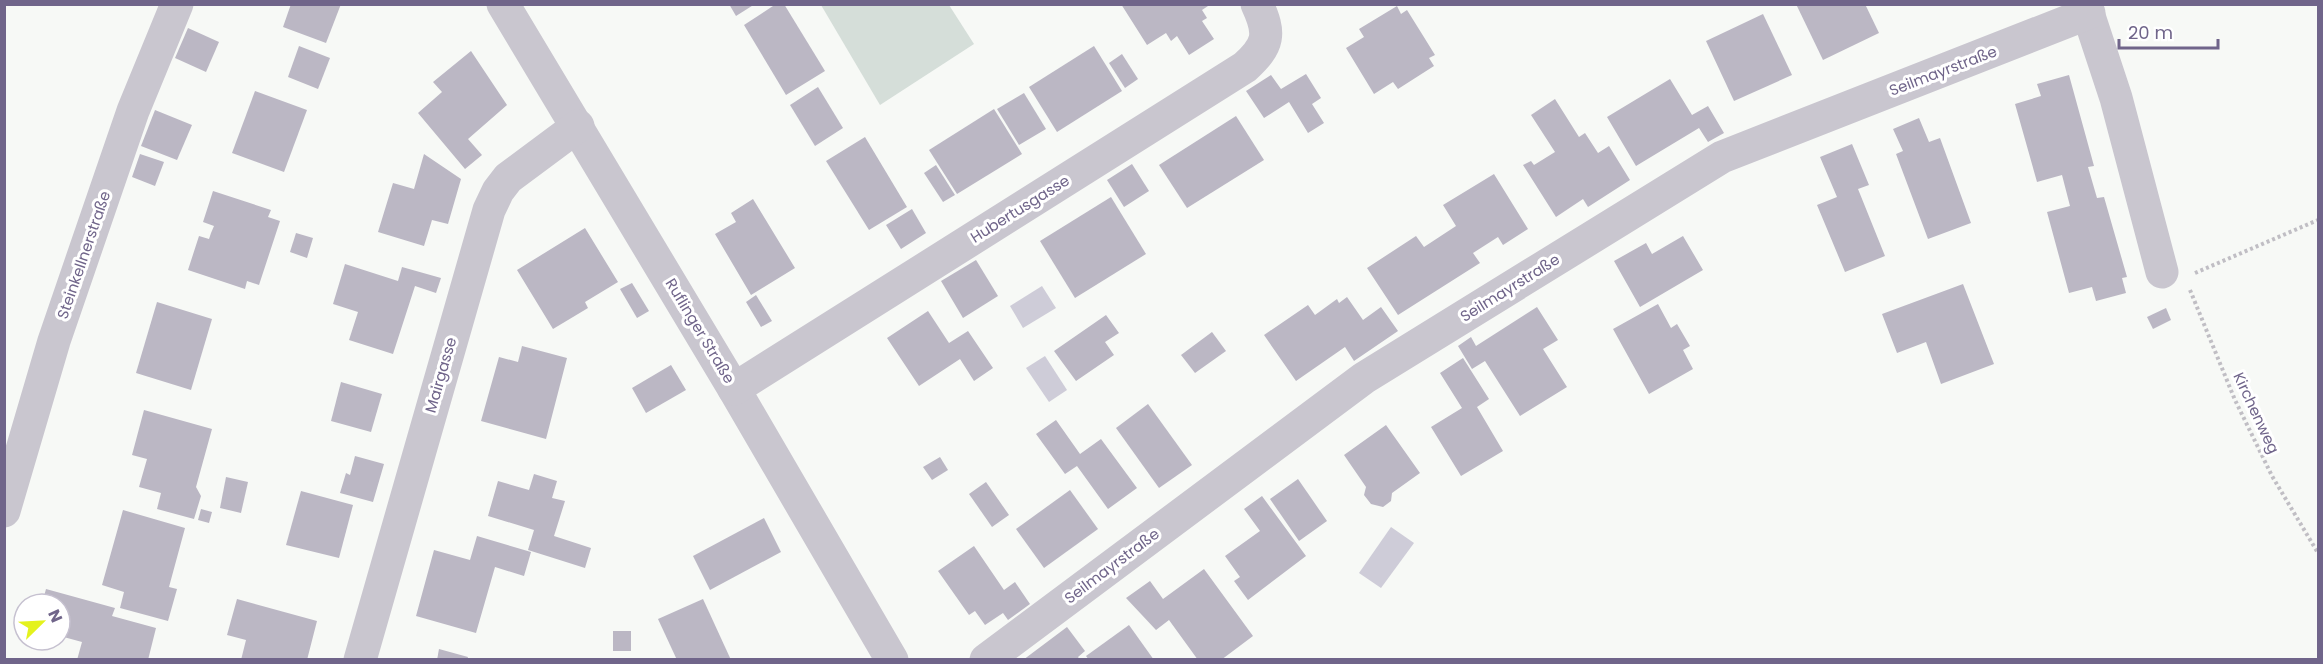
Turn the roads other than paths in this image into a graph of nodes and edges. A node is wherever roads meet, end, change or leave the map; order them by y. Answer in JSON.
{"nodes":[{"id":1,"x":177,"y":4,"type":"edge"},
{"id":2,"x":503,"y":4,"type":"edge"},
{"id":3,"x":1257,"y":4,"type":"edge"},
{"id":4,"x":2087,"y":9,"type":"edge"},
{"id":5,"x":578,"y":126,"type":"junction"},
{"id":6,"x":2181,"y":278,"type":"road end"},
{"id":7,"x":734,"y":389,"type":"junction"},
{"id":8,"x":4,"y":511,"type":"edge"},
{"id":9,"x":360,"y":660,"type":"edge"},
{"id":10,"x":892,"y":660,"type":"edge"},
{"id":11,"x":986,"y":660,"type":"edge"}],
"edges":[{"from":1,"to":8,"type":"street","name":"Steinkellnerstraße"},
{"from":2,"to":5,"type":"street","name":"Ruflinger Straße"},
{"from":3,"to":7,"type":"street","name":"Hubertusgasse"},
{"from":4,"to":6,"type":"street","name":"Seilmayrstraße"},
{"from":4,"to":11,"type":"street","name":"Seilmayrstraße"},
{"from":5,"to":7,"type":"street","name":"Ruflinger Straße"},
{"from":5,"to":9,"type":"street","name":"Mairgasse"},
{"from":7,"to":10,"type":"street","name":"Ruflinger Straße"}]}
